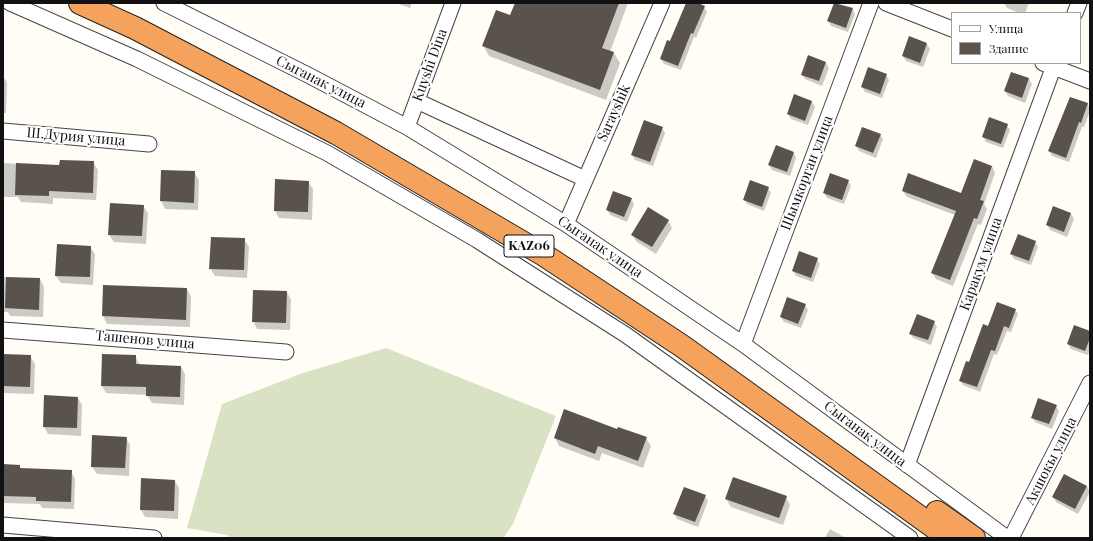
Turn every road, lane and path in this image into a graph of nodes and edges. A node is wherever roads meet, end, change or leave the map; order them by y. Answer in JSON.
{"nodes":[{"id":1,"x":10,"y":3,"type":"edge"},
{"id":2,"x":80,"y":3,"type":"edge"},
{"id":3,"x":115,"y":3,"type":"edge"},
{"id":4,"x":164,"y":3,"type":"edge"},
{"id":5,"x":453,"y":3,"type":"edge"},
{"id":6,"x":662,"y":3,"type":"edge"},
{"id":7,"x":871,"y":3,"type":"edge"},
{"id":8,"x":886,"y":3,"type":"edge"},
{"id":9,"x":951,"y":29,"type":"edge"},
{"id":10,"x":1050,"y":64,"type":"edge"},
{"id":11,"x":1090,"y":81,"type":"edge"},
{"id":12,"x":416,"y":101,"type":"junction"},
{"id":13,"x":407,"y":127,"type":"junction"},
{"id":14,"x":3,"y":131,"type":"edge"},
{"id":15,"x":149,"y":144,"type":"dead end"},
{"id":16,"x":585,"y":179,"type":"junction"},
{"id":17,"x":566,"y":224,"type":"junction"},
{"id":18,"x":3,"y":330,"type":"edge"},
{"id":19,"x":743,"y":344,"type":"junction"},
{"id":20,"x":286,"y":352,"type":"dead end"},
{"id":21,"x":1089,"y":386,"type":"edge"},
{"id":22,"x":907,"y":465,"type":"junction"},
{"id":23,"x":3,"y":525,"type":"edge"},
{"id":24,"x":154,"y":538,"type":"edge"},
{"id":25,"x":910,"y":538,"type":"edge"},
{"id":26,"x":949,"y":538,"type":"edge"},
{"id":27,"x":974,"y":538,"type":"edge"},
{"id":28,"x":1007,"y":538,"type":"edge"},
{"id":29,"x":1011,"y":538,"type":"edge"}],
"edges":[{"from":1,"to":25,"type":"street"},
{"from":2,"to":26,"type":"highway","number":"KАZ06"},
{"from":3,"to":27,"type":"highway","number":"KАZ06"},
{"from":4,"to":13,"type":"street","name":"Сыганак улица"},
{"from":5,"to":12,"type":"street","name":"Kuyshi Dina"},
{"from":6,"to":16,"type":"street","name":"Sarayshik"},
{"from":7,"to":19,"type":"street","name":"Шымкорган улица"},
{"from":8,"to":9,"type":"street"},
{"from":10,"to":11,"type":"street"},
{"from":10,"to":22,"type":"street","name":"Каракум улица"},
{"from":12,"to":13,"type":"street","name":"Kuyshi Dina"},
{"from":12,"to":16,"type":"street"},
{"from":13,"to":17,"type":"street","name":"Сыганак улица"},
{"from":14,"to":15,"type":"street","name":"Ш.Дурия улица"},
{"from":16,"to":17,"type":"street","name":"Sarayshik"},
{"from":17,"to":19,"type":"street","name":"Сыганак улица"},
{"from":18,"to":20,"type":"street","name":"Ташенов улица"},
{"from":19,"to":22,"type":"street","name":"Сыганак улица"},
{"from":21,"to":29,"type":"street","name":"Акшокы улица"},
{"from":22,"to":28,"type":"street","name":"Сыганак улица"},
{"from":23,"to":24,"type":"street"}]}
